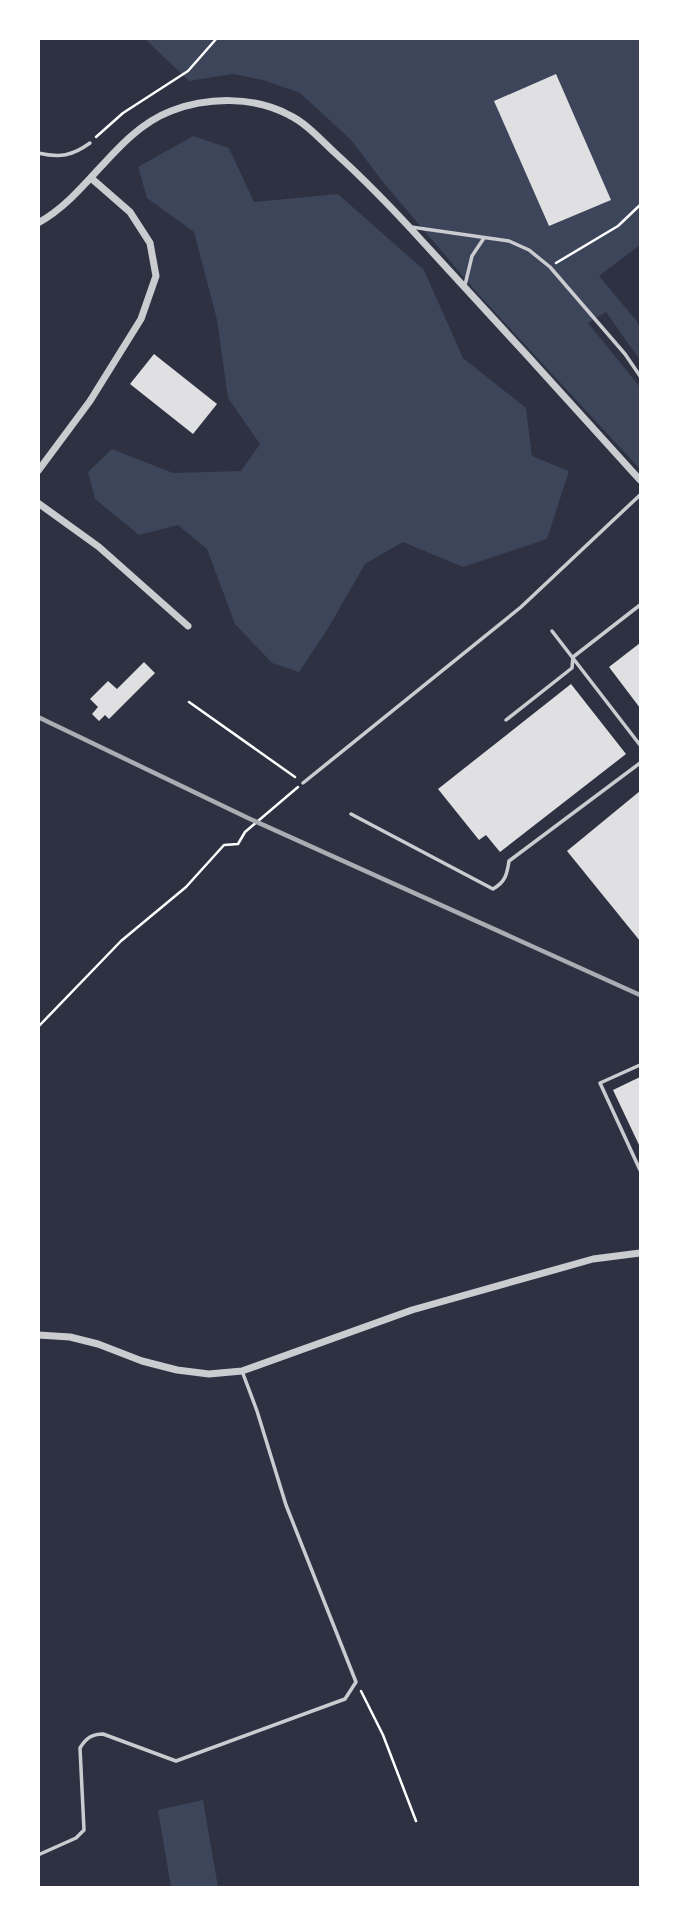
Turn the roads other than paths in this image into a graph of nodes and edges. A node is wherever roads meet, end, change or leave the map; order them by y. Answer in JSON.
{"nodes":[{"id":1,"x":90,"y":143,"type":"road end"},
{"id":2,"x":38,"y":153,"type":"edge"},
{"id":3,"x":91,"y":178,"type":"junction"},
{"id":4,"x":38,"y":223,"type":"edge"},
{"id":5,"x":409,"y":227,"type":"junction"},
{"id":6,"x":484,"y":238,"type":"junction"},
{"id":7,"x":464,"y":287,"type":"junction"},
{"id":8,"x":640,"y":376,"type":"edge"},
{"id":9,"x":38,"y":471,"type":"edge"},
{"id":10,"x":640,"y":480,"type":"edge"},
{"id":11,"x":640,"y":495,"type":"edge"},
{"id":12,"x":38,"y":503,"type":"edge"},
{"id":13,"x":640,"y":605,"type":"edge"},
{"id":14,"x":188,"y":626,"type":"dead end"},
{"id":15,"x":552,"y":631,"type":"dead end"},
{"id":16,"x":573,"y":657,"type":"junction"},
{"id":17,"x":506,"y":720,"type":"dead end"},
{"id":18,"x":640,"y":745,"type":"edge"},
{"id":19,"x":640,"y":763,"type":"edge"},
{"id":20,"x":303,"y":783,"type":"road end"},
{"id":21,"x":351,"y":814,"type":"dead end"},
{"id":22,"x":640,"y":1065,"type":"edge"},
{"id":23,"x":640,"y":1170,"type":"edge"},
{"id":24,"x":640,"y":1253,"type":"edge"},
{"id":25,"x":38,"y":1335,"type":"edge"},
{"id":26,"x":242,"y":1371,"type":"junction"},
{"id":27,"x":38,"y":1855,"type":"edge"}],
"edges":[{"from":1,"to":2,"type":"lane"},
{"from":3,"to":4,"type":"street"},
{"from":3,"to":5,"type":"street"},
{"from":3,"to":9,"type":"street"},
{"from":5,"to":6,"type":"lane"},
{"from":5,"to":7,"type":"street"},
{"from":6,"to":7,"type":"lane"},
{"from":6,"to":8,"type":"lane"},
{"from":7,"to":10,"type":"street"},
{"from":11,"to":20,"type":"lane"},
{"from":12,"to":14,"type":"street"},
{"from":13,"to":16,"type":"lane"},
{"from":15,"to":16,"type":"lane"},
{"from":16,"to":17,"type":"lane"},
{"from":16,"to":18,"type":"lane"},
{"from":19,"to":21,"type":"lane"},
{"from":22,"to":23,"type":"lane"},
{"from":24,"to":26,"type":"street"},
{"from":25,"to":26,"type":"street"},
{"from":26,"to":27,"type":"lane"}]}
